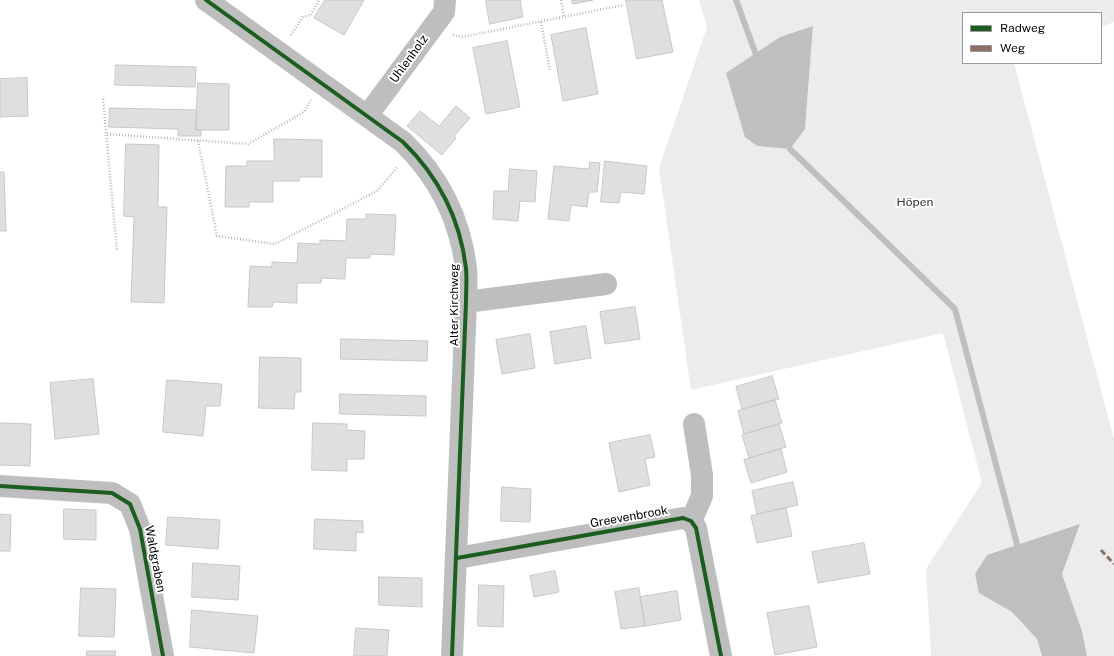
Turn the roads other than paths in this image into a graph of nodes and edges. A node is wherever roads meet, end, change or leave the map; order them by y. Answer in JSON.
{"nodes":[{"id":1,"x":206,"y":0,"type":"edge"},
{"id":2,"x":446,"y":0,"type":"edge"},
{"id":3,"x":367,"y":116,"type":"junction"},
{"id":4,"x":606,"y":284,"type":"dead end"},
{"id":5,"x":466,"y":302,"type":"junction"},
{"id":6,"x":694,"y":424,"type":"dead end"},
{"id":7,"x":0,"y":486,"type":"edge"},
{"id":8,"x":691,"y":521,"type":"junction"},
{"id":9,"x":457,"y":558,"type":"junction"},
{"id":10,"x":163,"y":656,"type":"edge"},
{"id":11,"x":452,"y":656,"type":"edge"},
{"id":12,"x":721,"y":656,"type":"edge"}],
"edges":[{"from":1,"to":3,"type":"street","name":"Alter Kirchweg"},
{"from":2,"to":3,"type":"street","name":"Uhlenholz"},
{"from":3,"to":5,"type":"street","name":"Alter Kirchweg"},
{"from":4,"to":5,"type":"street"},
{"from":5,"to":9,"type":"street","name":"Alter Kirchweg"},
{"from":6,"to":8,"type":"street"},
{"from":7,"to":10,"type":"street","name":"Waldgraben"},
{"from":8,"to":9,"type":"street","name":"Greevenbrook"},
{"from":8,"to":12,"type":"street"},
{"from":9,"to":11,"type":"street","name":"Alter Kirchweg"}]}
